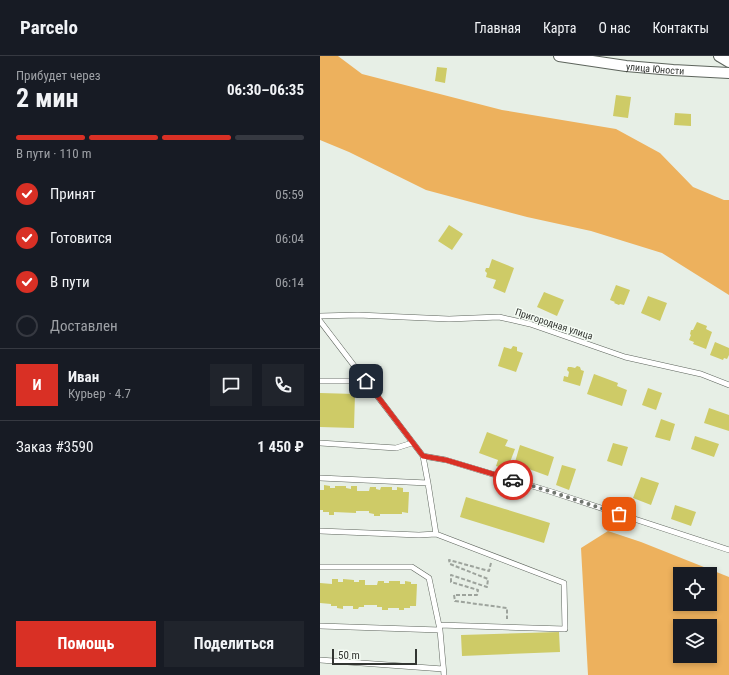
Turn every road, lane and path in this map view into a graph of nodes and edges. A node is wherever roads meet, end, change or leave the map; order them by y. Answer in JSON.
{"nodes":[{"id":1,"x":559,"y":56,"type":"edge"},
{"id":2,"x":719,"y":56,"type":"edge"},
{"id":3,"x":729,"y":62,"type":"edge"},
{"id":4,"x":729,"y":73,"type":"edge"},
{"id":5,"x":320,"y":316,"type":"edge"},
{"id":6,"x":320,"y":321,"type":"edge"},
{"id":7,"x":320,"y":381,"type":"edge"},
{"id":8,"x":366,"y":381,"type":"junction"},
{"id":9,"x":729,"y":385,"type":"edge"},
{"id":10,"x":320,"y":443,"type":"edge"},
{"id":11,"x":412,"y":443,"type":"junction"},
{"id":12,"x":423,"y":456,"type":"junction"},
{"id":13,"x":320,"y":478,"type":"edge"},
{"id":14,"x":428,"y":483,"type":"junction"},
{"id":15,"x":320,"y":531,"type":"edge"},
{"id":16,"x":436,"y":534,"type":"junction"},
{"id":17,"x":729,"y":550,"type":"edge"},
{"id":18,"x":494,"y":556,"type":"junction"},
{"id":19,"x":320,"y":567,"type":"edge"},
{"id":20,"x":320,"y":626,"type":"edge"},
{"id":21,"x":440,"y":627,"type":"junction"},
{"id":22,"x":508,"y":627,"type":"junction"},
{"id":23,"x":320,"y":660,"type":"edge"},
{"id":24,"x":443,"y":672,"type":"edge"}],
"edges":[{"from":1,"to":4,"type":"street","name":"улица Юности"},
{"from":2,"to":3,"type":"street"},
{"from":5,"to":9,"type":"lane","name":"Пригородная улица"},
{"from":6,"to":8,"type":"lane"},
{"from":7,"to":8,"type":"lane"},
{"from":8,"to":11,"type":"lane"},
{"from":10,"to":11,"type":"lane"},
{"from":11,"to":12,"type":"lane"},
{"from":12,"to":14,"type":"lane"},
{"from":12,"to":17,"type":"lane"},
{"from":13,"to":14,"type":"lane"},
{"from":14,"to":16,"type":"lane"},
{"from":15,"to":16,"type":"lane"},
{"from":16,"to":18,"type":"lane"},
{"from":18,"to":22,"type":"lane"},
{"from":18,"to":22,"type":"path"},
{"from":19,"to":21,"type":"lane"},
{"from":20,"to":21,"type":"lane"},
{"from":21,"to":22,"type":"lane"},
{"from":21,"to":24,"type":"lane"},
{"from":23,"to":24,"type":"lane"}]}
